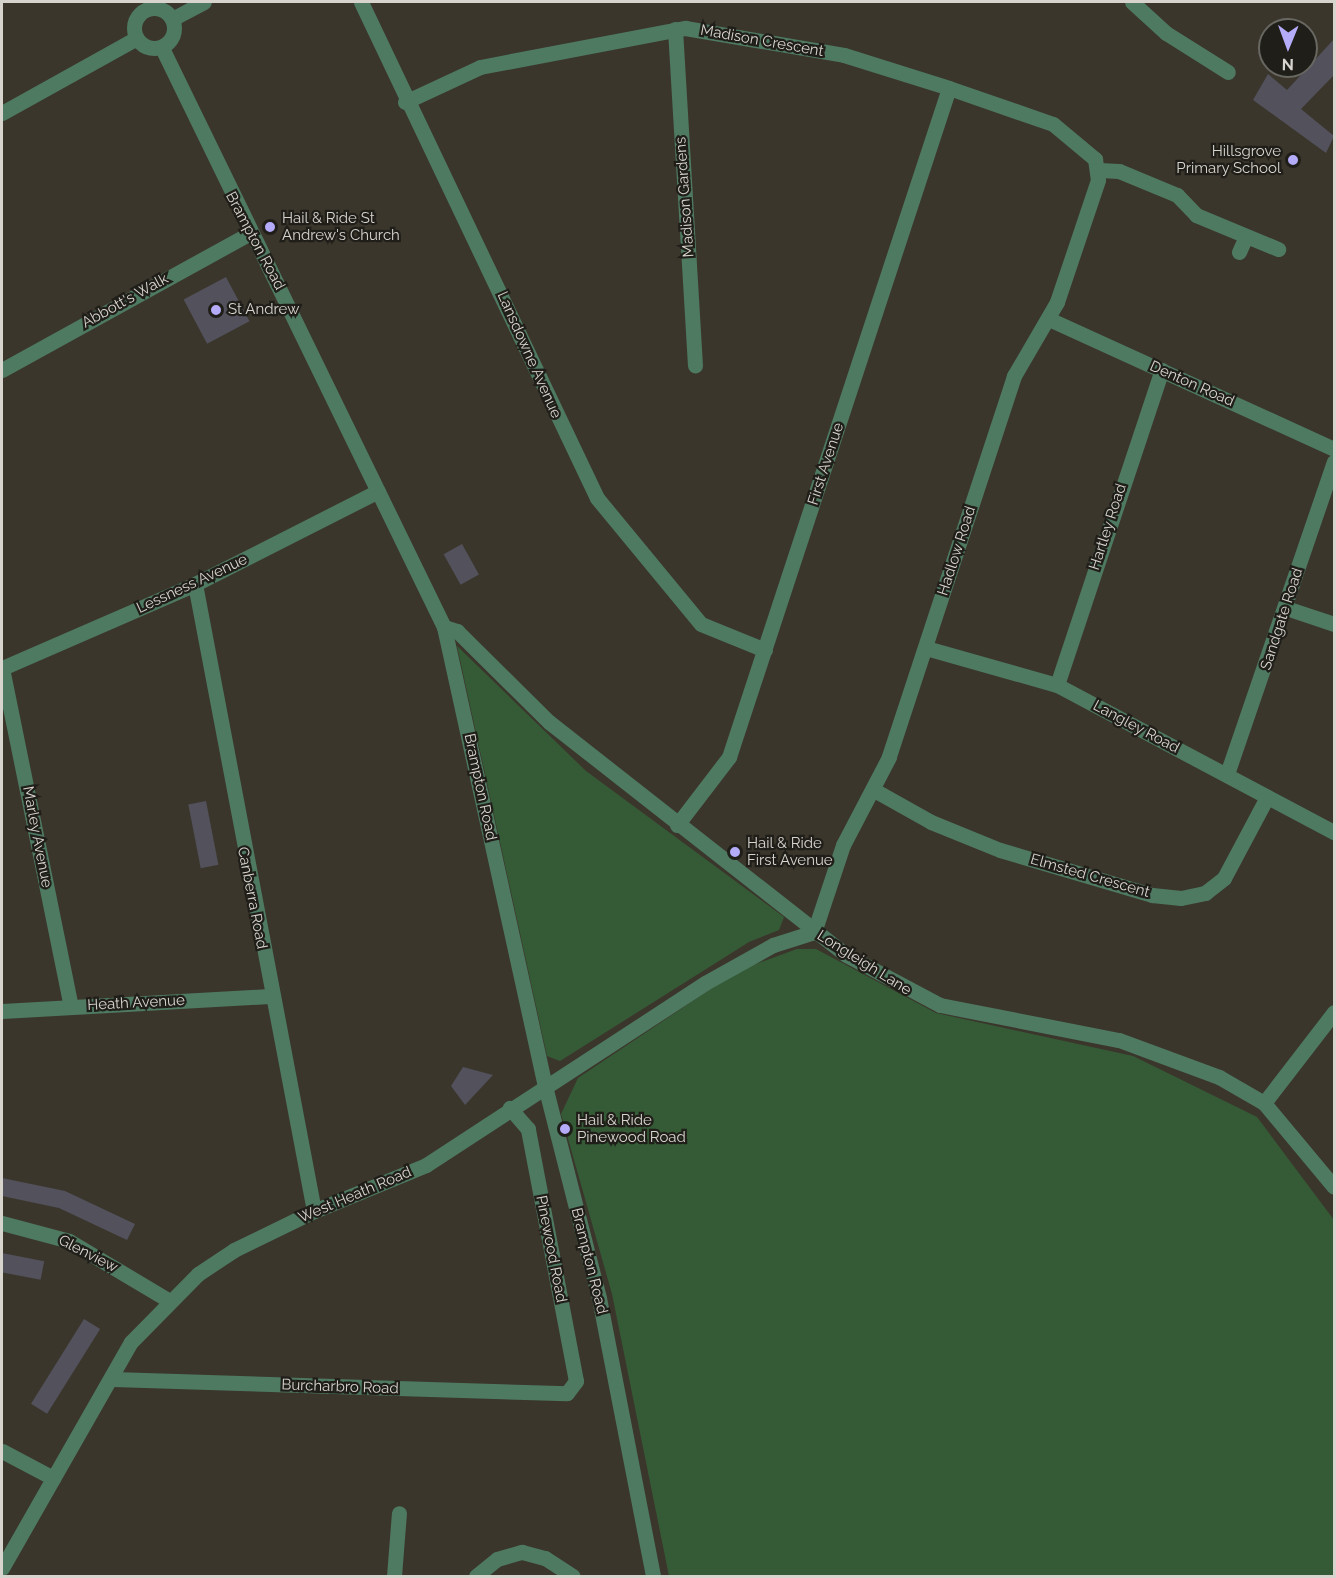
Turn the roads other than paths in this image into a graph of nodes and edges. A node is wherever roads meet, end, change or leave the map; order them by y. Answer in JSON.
{"nodes":[{"id":1,"x":204,"y":2,"type":"edge"},
{"id":2,"x":361,"y":2,"type":"edge"},
{"id":3,"x":1132,"y":2,"type":"edge"},
{"id":4,"x":143,"y":5,"type":"edge"},
{"id":5,"x":172,"y":19,"type":"junction"},
{"id":6,"x":675,"y":29,"type":"junction"},
{"id":7,"x":137,"y":38,"type":"junction"},
{"id":8,"x":162,"y":48,"type":"junction"},
{"id":9,"x":1228,"y":72,"type":"dead end"},
{"id":10,"x":949,"y":88,"type":"junction"},
{"id":11,"x":405,"y":102,"type":"junction"},
{"id":12,"x":2,"y":113,"type":"edge"},
{"id":13,"x":1099,"y":170,"type":"junction"},
{"id":14,"x":248,"y":234,"type":"junction"},
{"id":15,"x":1246,"y":236,"type":"junction"},
{"id":16,"x":1278,"y":249,"type":"dead end"},
{"id":17,"x":1239,"y":252,"type":"dead end"},
{"id":18,"x":1051,"y":320,"type":"junction"},
{"id":19,"x":695,"y":365,"type":"dead end"},
{"id":20,"x":2,"y":370,"type":"edge"},
{"id":21,"x":1162,"y":370,"type":"junction"},
{"id":22,"x":1335,"y":449,"type":"edge"},
{"id":23,"x":1335,"y":462,"type":"edge"},
{"id":24,"x":378,"y":491,"type":"junction"},
{"id":25,"x":195,"y":584,"type":"junction"},
{"id":26,"x":1286,"y":608,"type":"junction"},
{"id":27,"x":1335,"y":624,"type":"edge"},
{"id":28,"x":444,"y":627,"type":"junction"},
{"id":29,"x":926,"y":648,"type":"junction"},
{"id":30,"x":765,"y":650,"type":"junction"},
{"id":31,"x":2,"y":668,"type":"edge"},
{"id":32,"x":1057,"y":686,"type":"junction"},
{"id":33,"x":1227,"y":774,"type":"junction"},
{"id":34,"x":874,"y":790,"type":"junction"},
{"id":35,"x":1267,"y":797,"type":"junction"},
{"id":36,"x":677,"y":825,"type":"junction"},
{"id":37,"x":1335,"y":832,"type":"edge"},
{"id":38,"x":814,"y":932,"type":"junction"},
{"id":39,"x":270,"y":996,"type":"junction"},
{"id":40,"x":71,"y":1006,"type":"junction"},
{"id":41,"x":2,"y":1011,"type":"edge"},
{"id":42,"x":1335,"y":1012,"type":"edge"},
{"id":43,"x":545,"y":1086,"type":"junction"},
{"id":44,"x":1264,"y":1103,"type":"junction"},
{"id":45,"x":510,"y":1108,"type":"junction"},
{"id":46,"x":1335,"y":1187,"type":"edge"},
{"id":47,"x":314,"y":1211,"type":"junction"},
{"id":48,"x":2,"y":1223,"type":"edge"},
{"id":49,"x":168,"y":1300,"type":"junction"},
{"id":50,"x":112,"y":1378,"type":"junction"},
{"id":51,"x":567,"y":1393,"type":"joint"},
{"id":52,"x":2,"y":1451,"type":"edge"},
{"id":53,"x":53,"y":1478,"type":"junction"},
{"id":54,"x":399,"y":1514,"type":"dead end"},
{"id":55,"x":2,"y":1568,"type":"edge"},
{"id":56,"x":394,"y":1576,"type":"edge"},
{"id":57,"x":477,"y":1576,"type":"edge"},
{"id":58,"x":573,"y":1576,"type":"edge"},
{"id":59,"x":653,"y":1576,"type":"edge"}],
"edges":[{"from":1,"to":5,"type":"street"},
{"from":2,"to":11,"type":"street","name":"Lansdowne Avenue"},
{"from":3,"to":9,"type":"street"},
{"from":4,"to":5,"type":"street"},
{"from":4,"to":7,"type":"street"},
{"from":5,"to":8,"type":"street"},
{"from":6,"to":10,"type":"street","name":"Madison Crescent"},
{"from":6,"to":11,"type":"street","name":"Madison Crescent"},
{"from":6,"to":19,"type":"street","name":"Madison Gardens"},
{"from":7,"to":8,"type":"street"},
{"from":7,"to":12,"type":"street"},
{"from":8,"to":14,"type":"street","name":"Brampton Road"},
{"from":10,"to":13,"type":"street","name":"Madison Crescent"},
{"from":10,"to":30,"type":"street","name":"First Avenue"},
{"from":11,"to":30,"type":"street","name":"Lansdowne Avenue"},
{"from":13,"to":15,"type":"street"},
{"from":13,"to":18,"type":"street","name":"Hadlow Road"},
{"from":14,"to":20,"type":"street","name":"Abbott's Walk"},
{"from":14,"to":24,"type":"street","name":"Brampton Road"},
{"from":15,"to":16,"type":"street"},
{"from":15,"to":17,"type":"street"},
{"from":18,"to":21,"type":"street","name":"Denton Road"},
{"from":18,"to":29,"type":"street","name":"Hadlow Road"},
{"from":21,"to":22,"type":"street","name":"Denton Road"},
{"from":21,"to":32,"type":"street","name":"Hartley Road"},
{"from":23,"to":26,"type":"street","name":"Sandgate Road"},
{"from":24,"to":25,"type":"street","name":"Lessness Avenue"},
{"from":24,"to":28,"type":"street","name":"Brampton Road"},
{"from":25,"to":31,"type":"street","name":"Lessness Avenue"},
{"from":25,"to":39,"type":"street","name":"Canberra Road"},
{"from":26,"to":27,"type":"street"},
{"from":26,"to":33,"type":"street","name":"Sandgate Road"},
{"from":28,"to":36,"type":"street","name":"Longleigh Lane"},
{"from":28,"to":43,"type":"street","name":"Brampton Road"},
{"from":29,"to":32,"type":"street","name":"Langley Road"},
{"from":29,"to":34,"type":"street","name":"Hadlow Road"},
{"from":30,"to":36,"type":"street","name":"First Avenue"},
{"from":31,"to":40,"type":"street","name":"Marley Avenue"},
{"from":32,"to":33,"type":"street","name":"Langley Road"},
{"from":33,"to":35,"type":"street","name":"Langley Road"},
{"from":34,"to":35,"type":"street","name":"Elmsted Crescent"},
{"from":34,"to":38,"type":"street","name":"Hadlow Road"},
{"from":35,"to":37,"type":"street","name":"Langley Road"},
{"from":36,"to":38,"type":"street","name":"Longleigh Lane"},
{"from":38,"to":43,"type":"street","name":"West Heath Road"},
{"from":38,"to":44,"type":"street","name":"Longleigh Lane"},
{"from":39,"to":40,"type":"street","name":"Heath Avenue"},
{"from":39,"to":47,"type":"street","name":"Canberra Road"},
{"from":40,"to":41,"type":"street","name":"Heath Avenue"},
{"from":42,"to":44,"type":"street"},
{"from":43,"to":45,"type":"street","name":"West Heath Road"},
{"from":43,"to":59,"type":"street","name":"Brampton Road"},
{"from":44,"to":46,"type":"street","name":"Longleigh Lane"},
{"from":45,"to":47,"type":"street","name":"West Heath Road"},
{"from":45,"to":51,"type":"street","name":"Pinewood Road"},
{"from":47,"to":49,"type":"street","name":"West Heath Road"},
{"from":48,"to":49,"type":"street","name":"Glenview"},
{"from":49,"to":50,"type":"street","name":"West Heath Road"},
{"from":50,"to":51,"type":"street","name":"Burcharbro Road"},
{"from":50,"to":53,"type":"street","name":"West Heath Road"},
{"from":52,"to":53,"type":"street"},
{"from":53,"to":55,"type":"street","name":"West Heath Road"},
{"from":54,"to":56,"type":"street"},
{"from":57,"to":58,"type":"street"}]}
